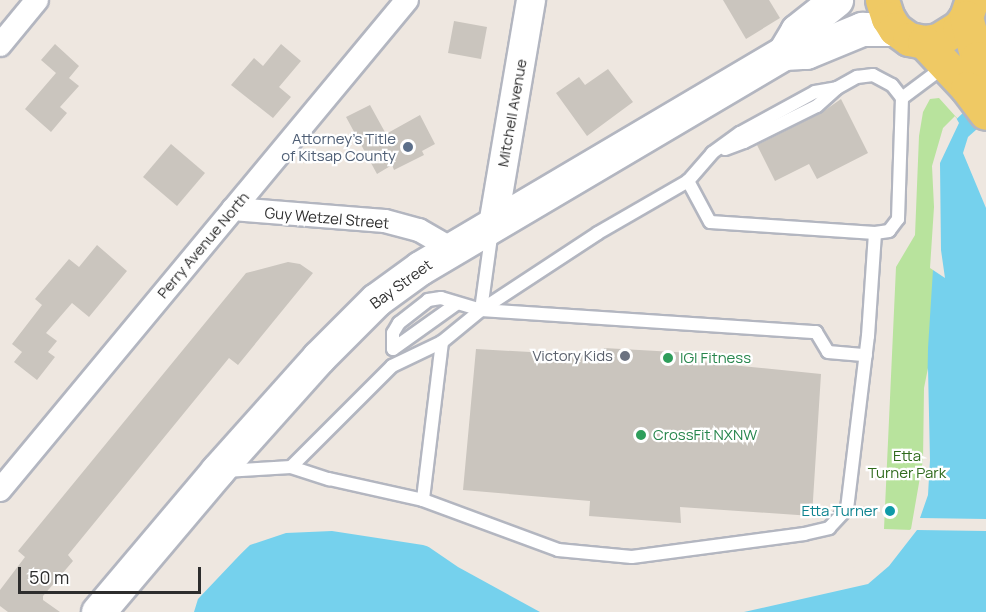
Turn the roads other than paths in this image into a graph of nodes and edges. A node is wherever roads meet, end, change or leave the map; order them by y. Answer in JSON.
{"nodes":[{"id":1,"x":37,"y":0,"type":"edge"},
{"id":2,"x":407,"y":0,"type":"edge"},
{"id":3,"x":531,"y":0,"type":"edge"},
{"id":4,"x":836,"y":0,"type":"edge"},
{"id":5,"x":969,"y":9,"type":"edge"},
{"id":6,"x":888,"y":14,"type":"edge"},
{"id":7,"x":0,"y":45,"type":"edge"},
{"id":8,"x":783,"y":52,"type":"junction"},
{"id":9,"x":965,"y":77,"type":"edge"},
{"id":10,"x":902,"y":98,"type":"junction"},
{"id":11,"x":688,"y":181,"type":"junction"},
{"id":12,"x":233,"y":209,"type":"junction"},
{"id":13,"x":493,"y":225,"type":"junction"},
{"id":14,"x":876,"y":233,"type":"junction"},
{"id":15,"x":452,"y":249,"type":"junction"},
{"id":16,"x":456,"y":304,"type":"junction"},
{"id":17,"x":481,"y":310,"type":"junction"},
{"id":18,"x":442,"y":342,"type":"junction"},
{"id":19,"x":866,"y":355,"type":"junction"},
{"id":20,"x":291,"y":467,"type":"junction"},
{"id":21,"x":217,"y":471,"type":"junction"},
{"id":22,"x":0,"y":490,"type":"edge"},
{"id":23,"x":423,"y":500,"type":"junction"},
{"id":24,"x":98,"y":612,"type":"edge"}],
"edges":[{"from":1,"to":7,"type":"street"},
{"from":2,"to":12,"type":"street","name":"Perry Avenue North"},
{"from":3,"to":13,"type":"street","name":"Mitchell Avenue"},
{"from":4,"to":8,"type":"main road","name":"Bay Street"},
{"from":5,"to":9,"type":"main road"},
{"from":5,"to":9,"type":"main road"},
{"from":6,"to":8,"type":"main road","name":"Bay Street"},
{"from":6,"to":9,"type":"main road"},
{"from":8,"to":13,"type":"main road","name":"Bay Street"},
{"from":9,"to":10,"type":"lane"},
{"from":10,"to":11,"type":"lane"},
{"from":10,"to":14,"type":"lane"},
{"from":11,"to":14,"type":"lane"},
{"from":11,"to":17,"type":"lane"},
{"from":12,"to":15,"type":"street","name":"Guy Wetzel Street"},
{"from":12,"to":22,"type":"street","name":"Perry Avenue North"},
{"from":13,"to":15,"type":"main road","name":"Bay Street"},
{"from":13,"to":17,"type":"lane"},
{"from":14,"to":19,"type":"lane"},
{"from":15,"to":21,"type":"main road","name":"Bay Street"},
{"from":16,"to":16,"type":"lane"},
{"from":16,"to":17,"type":"lane"},
{"from":17,"to":18,"type":"lane"},
{"from":17,"to":19,"type":"lane"},
{"from":18,"to":20,"type":"lane"},
{"from":18,"to":23,"type":"lane"},
{"from":19,"to":23,"type":"lane"},
{"from":20,"to":21,"type":"lane"},
{"from":20,"to":23,"type":"lane"},
{"from":21,"to":24,"type":"main road","name":"Bay Street"}]}
